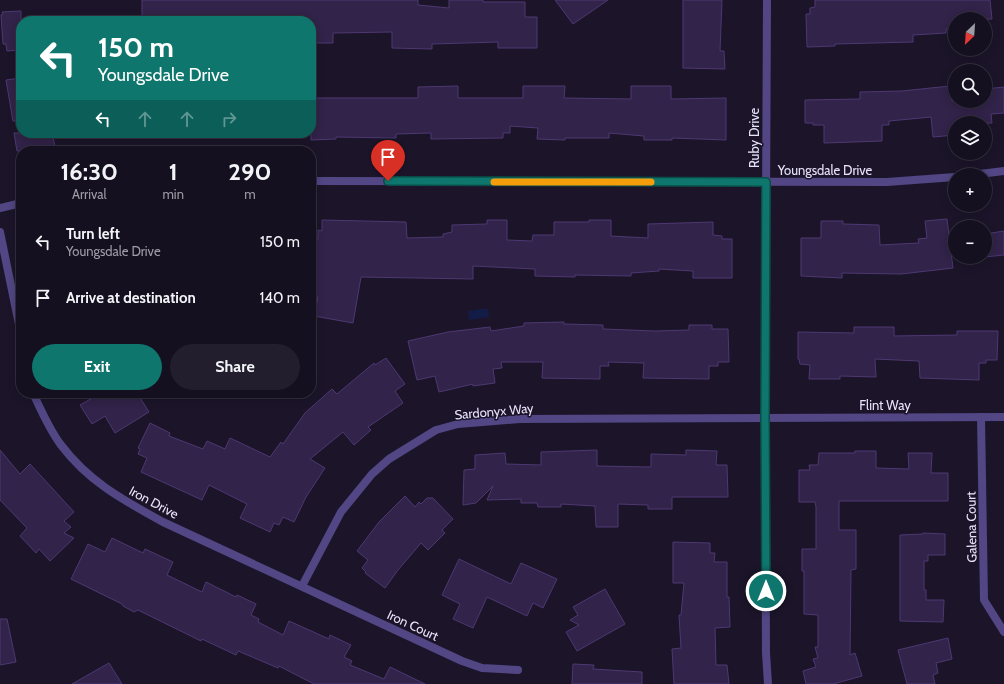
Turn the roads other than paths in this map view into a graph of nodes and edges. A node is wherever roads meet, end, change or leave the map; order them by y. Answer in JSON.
{"nodes":[{"id":1,"x":767,"y":0,"type":"edge"},
{"id":2,"x":1004,"y":171,"type":"edge"},
{"id":3,"x":992,"y":172,"type":"edge"},
{"id":4,"x":948,"y":178,"type":"edge"},
{"id":5,"x":316,"y":181,"type":"edge"},
{"id":6,"x":766,"y":182,"type":"junction"},
{"id":7,"x":16,"y":204,"type":"edge"},
{"id":8,"x":0,"y":208,"type":"edge"},
{"id":9,"x":0,"y":232,"type":"edge"},
{"id":10,"x":16,"y":310,"type":"edge"},
{"id":11,"x":35,"y":398,"type":"edge"},
{"id":12,"x":765,"y":417,"type":"junction"},
{"id":13,"x":981,"y":417,"type":"junction"},
{"id":14,"x":1004,"y":417,"type":"edge"},
{"id":15,"x":302,"y":586,"type":"junction"},
{"id":16,"x":1004,"y":632,"type":"edge"},
{"id":17,"x":518,"y":670,"type":"dead end"},
{"id":18,"x":768,"y":684,"type":"edge"}],
"edges":[{"from":1,"to":6,"type":"street","name":"Ruby Drive"},
{"from":2,"to":3,"type":"street"},
{"from":4,"to":6,"type":"street","name":"Youngsdale Drive"},
{"from":5,"to":6,"type":"street","name":"Youngsdale Drive"},
{"from":6,"to":12,"type":"street","name":"Ruby Drive"},
{"from":7,"to":8,"type":"street"},
{"from":9,"to":10,"type":"street"},
{"from":11,"to":15,"type":"street","name":"Iron Drive"},
{"from":12,"to":13,"type":"street","name":"Flint Way"},
{"from":12,"to":15,"type":"street","name":"Sardonyx Way"},
{"from":12,"to":18,"type":"street","name":"Ruby Drive"},
{"from":13,"to":14,"type":"street","name":"Flint Way"},
{"from":13,"to":16,"type":"street","name":"Galena Court"},
{"from":15,"to":17,"type":"street","name":"Iron Court"}]}
